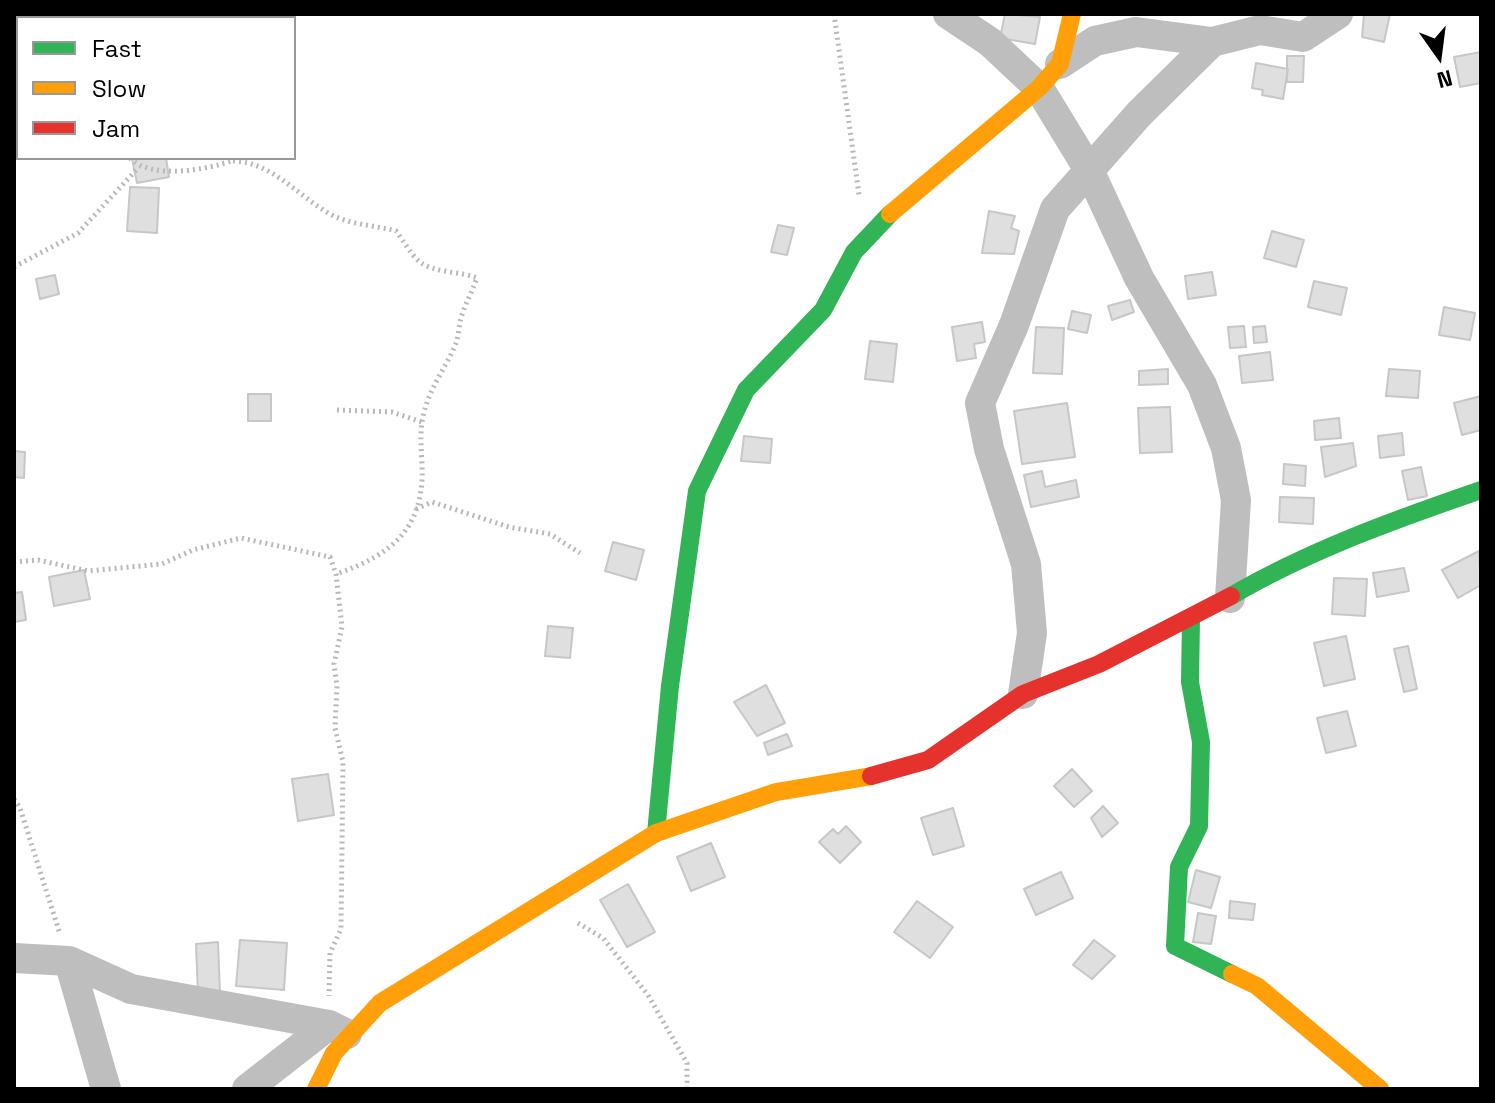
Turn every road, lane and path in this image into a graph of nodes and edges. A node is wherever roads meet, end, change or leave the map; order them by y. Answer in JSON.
{"nodes":[{"id":1,"x":834,"y":14,"type":"edge"},
{"id":2,"x":948,"y":14,"type":"edge"},
{"id":3,"x":1072,"y":14,"type":"edge"},
{"id":4,"x":1338,"y":14,"type":"edge"},
{"id":5,"x":1212,"y":42,"type":"junction"},
{"id":6,"x":1060,"y":64,"type":"junction"},
{"id":7,"x":1039,"y":88,"type":"junction"},
{"id":8,"x":132,"y":160,"type":"edge"},
{"id":9,"x":233,"y":160,"type":"edge"},
{"id":10,"x":241,"y":160,"type":"edge"},
{"id":11,"x":139,"y":167,"type":"junction"},
{"id":12,"x":1089,"y":170,"type":"junction"},
{"id":13,"x":860,"y":198,"type":"dead end"},
{"id":14,"x":14,"y":267,"type":"edge"},
{"id":15,"x":337,"y":410,"type":"dead end"},
{"id":16,"x":422,"y":422,"type":"junction"},
{"id":17,"x":1481,"y":490,"type":"edge"},
{"id":18,"x":415,"y":509,"type":"junction"},
{"id":19,"x":580,"y":553,"type":"dead end"},
{"id":20,"x":14,"y":562,"type":"edge"},
{"id":21,"x":336,"y":574,"type":"junction"},
{"id":22,"x":1230,"y":598,"type":"junction"},
{"id":23,"x":1191,"y":619,"type":"junction"},
{"id":24,"x":1023,"y":694,"type":"junction"},
{"id":25,"x":14,"y":799,"type":"edge"},
{"id":26,"x":656,"y":833,"type":"junction"},
{"id":27,"x":573,"y":920,"type":"dead end"},
{"id":28,"x":14,"y":958,"type":"edge"},
{"id":29,"x":69,"y":961,"type":"junction"},
{"id":30,"x":338,"y":1030,"type":"junction"},
{"id":31,"x":106,"y":1089,"type":"edge"},
{"id":32,"x":247,"y":1089,"type":"edge"},
{"id":33,"x":316,"y":1089,"type":"edge"},
{"id":34,"x":687,"y":1089,"type":"edge"},
{"id":35,"x":1380,"y":1089,"type":"edge"}],
"edges":[{"from":1,"to":13,"type":"path"},
{"from":2,"to":7,"type":"street"},
{"from":3,"to":6,"type":"street"},
{"from":4,"to":5,"type":"street"},
{"from":5,"to":6,"type":"street"},
{"from":5,"to":12,"type":"street"},
{"from":6,"to":7,"type":"street"},
{"from":7,"to":12,"type":"street"},
{"from":7,"to":26,"type":"street"},
{"from":8,"to":11,"type":"path"},
{"from":9,"to":11,"type":"path"},
{"from":10,"to":16,"type":"path"},
{"from":11,"to":14,"type":"path"},
{"from":12,"to":22,"type":"street"},
{"from":12,"to":24,"type":"street"},
{"from":15,"to":16,"type":"path"},
{"from":16,"to":18,"type":"path"},
{"from":17,"to":22,"type":"street"},
{"from":18,"to":19,"type":"path"},
{"from":18,"to":21,"type":"path"},
{"from":20,"to":21,"type":"path"},
{"from":21,"to":30,"type":"path"},
{"from":22,"to":23,"type":"street"},
{"from":23,"to":24,"type":"street"},
{"from":23,"to":35,"type":"street"},
{"from":24,"to":26,"type":"street"},
{"from":25,"to":29,"type":"path"},
{"from":26,"to":30,"type":"street"},
{"from":27,"to":34,"type":"path"},
{"from":28,"to":29,"type":"street"},
{"from":29,"to":30,"type":"street"},
{"from":29,"to":31,"type":"street"},
{"from":30,"to":32,"type":"street"},
{"from":30,"to":33,"type":"street"}]}
